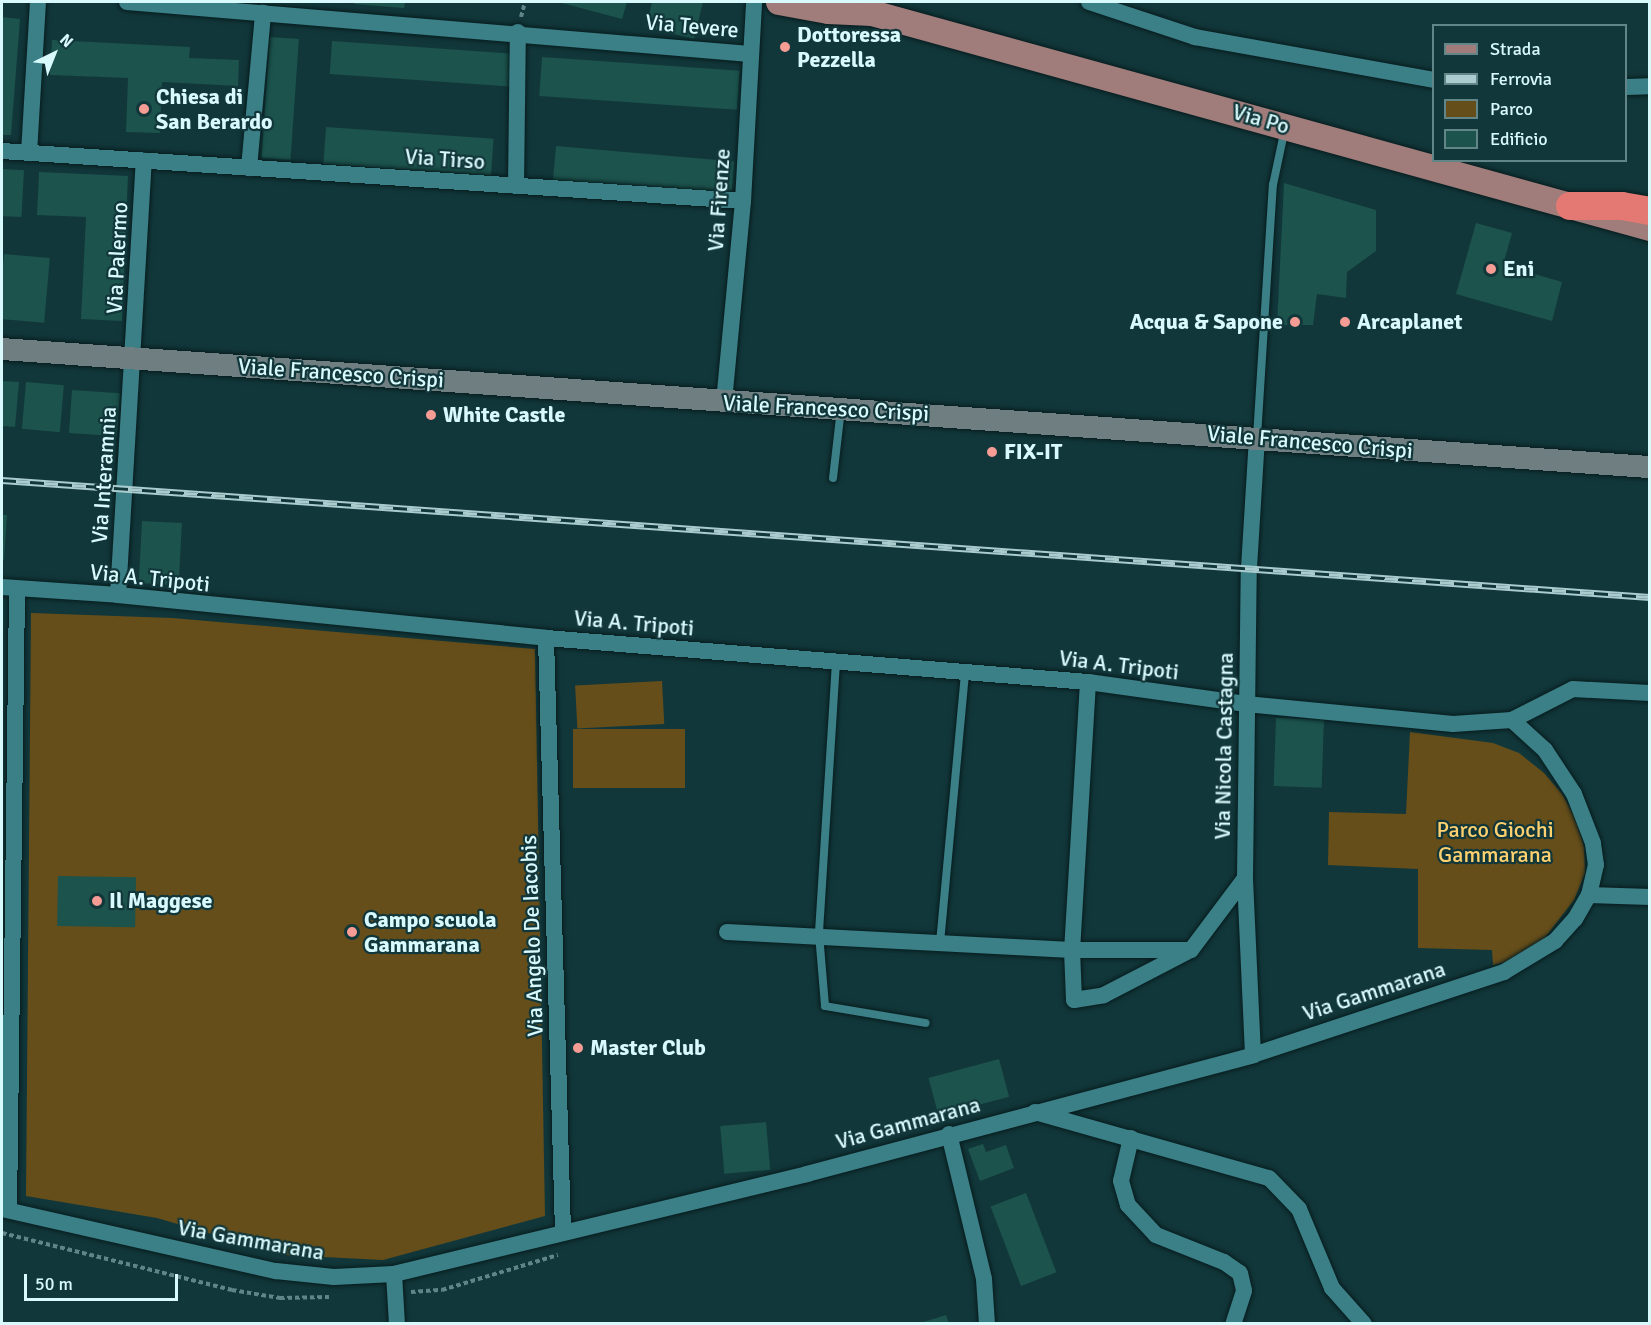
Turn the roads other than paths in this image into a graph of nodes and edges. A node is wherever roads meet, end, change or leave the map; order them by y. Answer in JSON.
{"nodes":[{"id":1,"x":38,"y":2,"type":"edge"},
{"id":2,"x":135,"y":2,"type":"edge"},
{"id":3,"x":754,"y":2,"type":"edge"},
{"id":4,"x":778,"y":2,"type":"edge"},
{"id":5,"x":1089,"y":2,"type":"edge"},
{"id":6,"x":863,"y":8,"type":"edge"},
{"id":7,"x":263,"y":13,"type":"junction"},
{"id":8,"x":518,"y":32,"type":"junction"},
{"id":9,"x":750,"y":54,"type":"junction"},
{"id":10,"x":1432,"y":80,"type":"edge"},
{"id":11,"x":1650,"y":86,"type":"edge"},
{"id":12,"x":1627,"y":87,"type":"edge"},
{"id":13,"x":1286,"y":125,"type":"junction"},
{"id":14,"x":2,"y":151,"type":"edge"},
{"id":15,"x":29,"y":153,"type":"junction"},
{"id":16,"x":144,"y":161,"type":"junction"},
{"id":17,"x":249,"y":168,"type":"junction"},
{"id":18,"x":516,"y":186,"type":"junction"},
{"id":19,"x":743,"y":201,"type":"junction"},
{"id":20,"x":1569,"y":206,"type":"junction"},
{"id":21,"x":1650,"y":211,"type":"edge"},
{"id":22,"x":1650,"y":228,"type":"edge"},
{"id":23,"x":2,"y":350,"type":"edge"},
{"id":24,"x":134,"y":358,"type":"junction"},
{"id":25,"x":724,"y":402,"type":"junction"},
{"id":26,"x":841,"y":409,"type":"junction"},
{"id":27,"x":1257,"y":437,"type":"junction"},
{"id":28,"x":1650,"y":467,"type":"edge"},
{"id":29,"x":833,"y":478,"type":"dead end"},
{"id":30,"x":9,"y":588,"type":"edge"},
{"id":31,"x":118,"y":595,"type":"junction"},
{"id":32,"x":546,"y":638,"type":"junction"},
{"id":33,"x":836,"y":662,"type":"junction"},
{"id":34,"x":965,"y":672,"type":"junction"},
{"id":35,"x":1088,"y":682,"type":"junction"},
{"id":36,"x":1650,"y":693,"type":"edge"},
{"id":37,"x":1246,"y":704,"type":"junction"},
{"id":38,"x":1512,"y":720,"type":"junction"},
{"id":39,"x":1245,"y":878,"type":"junction"},
{"id":40,"x":1589,"y":895,"type":"junction"},
{"id":41,"x":1650,"y":897,"type":"edge"},
{"id":42,"x":6,"y":909,"type":"edge"},
{"id":43,"x":727,"y":932,"type":"dead end"},
{"id":44,"x":819,"y":934,"type":"junction"},
{"id":45,"x":940,"y":943,"type":"junction"},
{"id":46,"x":1071,"y":950,"type":"junction"},
{"id":47,"x":1191,"y":950,"type":"junction"},
{"id":48,"x":926,"y":1023,"type":"dead end"},
{"id":49,"x":1253,"y":1055,"type":"junction"},
{"id":50,"x":1034,"y":1112,"type":"junction"},
{"id":51,"x":949,"y":1134,"type":"junction"},
{"id":52,"x":1131,"y":1138,"type":"junction"},
{"id":53,"x":5,"y":1210,"type":"edge"},
{"id":54,"x":563,"y":1232,"type":"junction"},
{"id":55,"x":394,"y":1274,"type":"junction"},
{"id":56,"x":1358,"y":1321,"type":"edge"},
{"id":57,"x":397,"y":1323,"type":"edge"},
{"id":58,"x":987,"y":1323,"type":"edge"},
{"id":59,"x":1233,"y":1323,"type":"edge"}],
"edges":[{"from":1,"to":15,"type":"street"},
{"from":2,"to":7,"type":"street","name":"Via Tevere"},
{"from":3,"to":9,"type":"street","name":"Via Firenze"},
{"from":4,"to":6,"type":"main road","name":"Via Po"},
{"from":5,"to":10,"type":"street"},
{"from":6,"to":13,"type":"main road","name":"Via Po"},
{"from":7,"to":8,"type":"street","name":"Via Tevere"},
{"from":7,"to":17,"type":"street"},
{"from":8,"to":9,"type":"street","name":"Via Tevere"},
{"from":8,"to":18,"type":"street"},
{"from":9,"to":19,"type":"street","name":"Via Firenze"},
{"from":11,"to":12,"type":"street"},
{"from":13,"to":20,"type":"main road","name":"Via Po"},
{"from":13,"to":27,"type":"lane"},
{"from":14,"to":15,"type":"street","name":"Via Tirso"},
{"from":15,"to":16,"type":"street","name":"Via Tirso"},
{"from":16,"to":17,"type":"street","name":"Via Tirso"},
{"from":16,"to":24,"type":"street","name":"Via Palermo"},
{"from":17,"to":18,"type":"street","name":"Via Tirso"},
{"from":18,"to":19,"type":"street","name":"Via Tirso"},
{"from":19,"to":25,"type":"street","name":"Via Firenze"},
{"from":20,"to":21,"type":"highway"},
{"from":20,"to":22,"type":"main road","name":"Via Po"},
{"from":23,"to":24,"type":"street","name":"Viale Francesco Crispi"},
{"from":24,"to":25,"type":"street","name":"Viale Francesco Crispi"},
{"from":24,"to":31,"type":"street","name":"Via Interamnia"},
{"from":25,"to":26,"type":"street","name":"Viale Francesco Crispi"},
{"from":26,"to":27,"type":"street","name":"Viale Francesco Crispi"},
{"from":26,"to":29,"type":"lane"},
{"from":27,"to":28,"type":"street","name":"Viale Francesco Crispi"},
{"from":27,"to":37,"type":"street","name":"Via Nicola Castagna"},
{"from":30,"to":31,"type":"street","name":"Via A. Tripoti"},
{"from":30,"to":42,"type":"street"},
{"from":31,"to":32,"type":"street","name":"Via A. Tripoti"},
{"from":32,"to":33,"type":"street","name":"Via A. Tripoti"},
{"from":32,"to":54,"type":"street","name":"Via Angelo De Iacobis"},
{"from":33,"to":34,"type":"street","name":"Via A. Tripoti"},
{"from":33,"to":44,"type":"lane"},
{"from":34,"to":35,"type":"street","name":"Via A. Tripoti"},
{"from":34,"to":45,"type":"lane"},
{"from":35,"to":37,"type":"street","name":"Via A. Tripoti"},
{"from":35,"to":46,"type":"street"},
{"from":36,"to":38,"type":"street"},
{"from":37,"to":38,"type":"street","name":"Via A. Tripoti"},
{"from":37,"to":39,"type":"street","name":"Via Nicola Castagna"},
{"from":38,"to":40,"type":"street","name":"Via Gammarana"},
{"from":39,"to":47,"type":"street"},
{"from":39,"to":49,"type":"street","name":"Via Nicola Castagna"},
{"from":40,"to":41,"type":"street"},
{"from":40,"to":49,"type":"street","name":"Via Gammarana"},
{"from":42,"to":53,"type":"street"},
{"from":43,"to":44,"type":"street"},
{"from":44,"to":45,"type":"street"},
{"from":44,"to":48,"type":"lane"},
{"from":45,"to":46,"type":"street"},
{"from":46,"to":47,"type":"street"},
{"from":46,"to":47,"type":"street"},
{"from":49,"to":50,"type":"street","name":"Via Gammarana"},
{"from":50,"to":51,"type":"street","name":"Via Gammarana"},
{"from":50,"to":52,"type":"street"},
{"from":51,"to":54,"type":"street","name":"Via Gammarana"},
{"from":51,"to":58,"type":"street"},
{"from":52,"to":56,"type":"street"},
{"from":52,"to":59,"type":"street"},
{"from":53,"to":55,"type":"street","name":"Via Gammarana"},
{"from":54,"to":55,"type":"street","name":"Via Gammarana"},
{"from":55,"to":57,"type":"street"}]}
